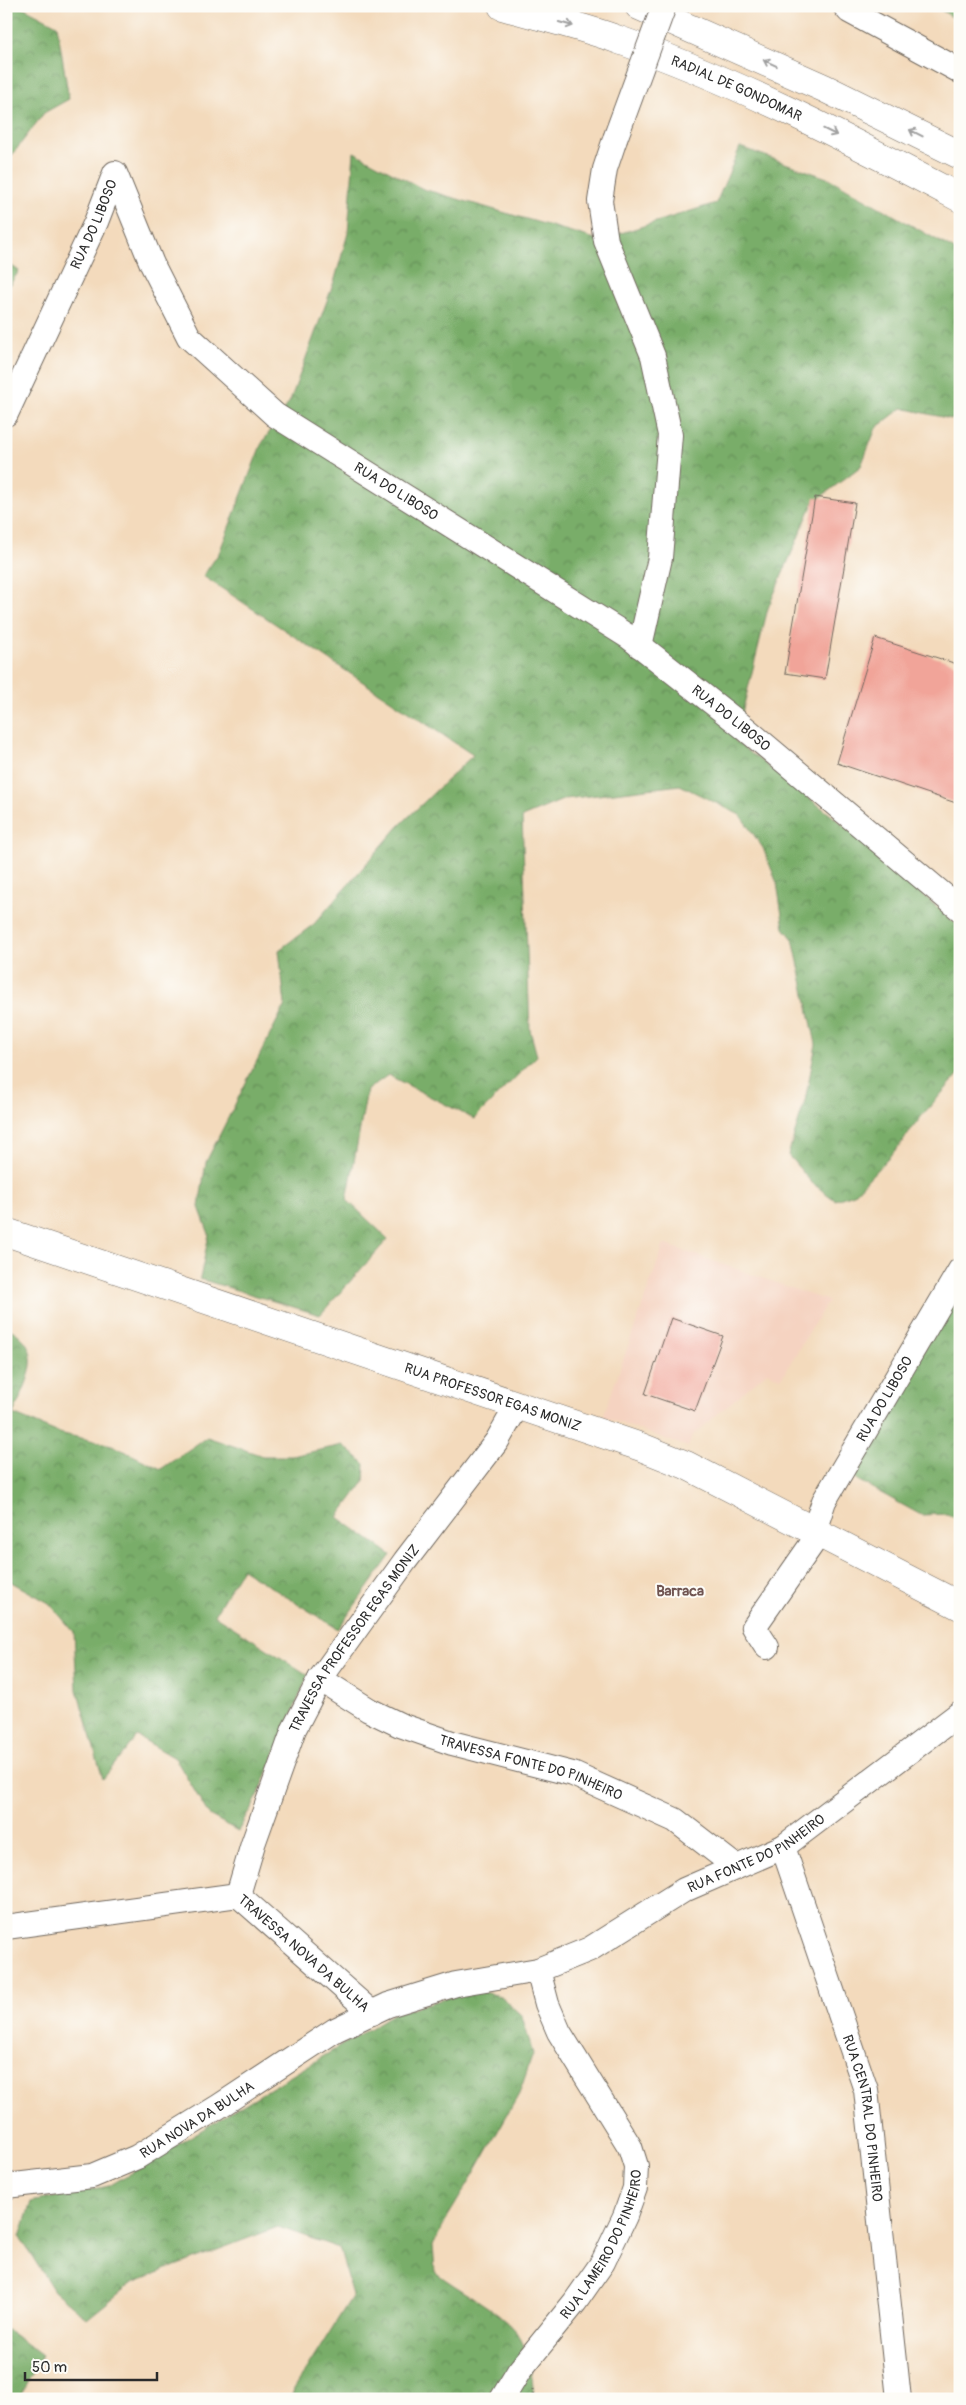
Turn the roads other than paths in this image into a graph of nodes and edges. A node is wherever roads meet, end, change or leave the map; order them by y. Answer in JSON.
{"nodes":[{"id":1,"x":502,"y":6,"type":"edge"},
{"id":2,"x":639,"y":6,"type":"edge"},
{"id":3,"x":664,"y":6,"type":"edge"},
{"id":4,"x":845,"y":6,"type":"edge"},
{"id":5,"x":960,"y":71,"type":"edge"},
{"id":6,"x":960,"y":156,"type":"edge"},
{"id":7,"x":960,"y":198,"type":"edge"},
{"id":8,"x":6,"y":414,"type":"edge"},
{"id":9,"x":640,"y":646,"type":"junction"},
{"id":10,"x":960,"y":909,"type":"edge"},
{"id":11,"x":6,"y":1232,"type":"edge"},
{"id":12,"x":960,"y":1270,"type":"edge"},
{"id":13,"x":517,"y":1406,"type":"junction"},
{"id":14,"x":814,"y":1530,"type":"junction"},
{"id":15,"x":960,"y":1606,"type":"edge"},
{"id":16,"x":767,"y":1647,"type":"dead end"},
{"id":17,"x":320,"y":1679,"type":"junction"},
{"id":18,"x":960,"y":1713,"type":"edge"},
{"id":19,"x":783,"y":1847,"type":"junction"},
{"id":20,"x":736,"y":1867,"type":"junction"},
{"id":21,"x":238,"y":1895,"type":"junction"},
{"id":22,"x":6,"y":1927,"type":"edge"},
{"id":23,"x":538,"y":1970,"type":"junction"},
{"id":24,"x":372,"y":2012,"type":"junction"},
{"id":25,"x":6,"y":2186,"type":"edge"},
{"id":26,"x":502,"y":2399,"type":"edge"},
{"id":27,"x":898,"y":2399,"type":"edge"}],
"edges":[{"from":1,"to":7,"type":"main road","name":"RADIAL DE GONDOMAR","one_way":true},
{"from":6,"to":2,"type":"main road","one_way":true},
{"from":3,"to":9,"type":"street","bridge":true},
{"from":4,"to":5,"type":"street"},
{"from":8,"to":9,"type":"street","name":"RUA DO LIBOSO"},
{"from":9,"to":10,"type":"street","name":"RUA DO LIBOSO"},
{"from":11,"to":13,"type":"main road","name":"RUA PROFESSOR EGAS MONIZ"},
{"from":12,"to":14,"type":"street","name":"RUA DO LIBOSO"},
{"from":13,"to":14,"type":"main road","name":"RUA PROFESSOR EGAS MONIZ"},
{"from":13,"to":17,"type":"street","name":"TRAVESSA PROFESSOR EGAS MONIZ"},
{"from":14,"to":15,"type":"main road","name":"RUA PROFESSOR EGAS MONIZ"},
{"from":14,"to":16,"type":"street","name":"RUA DO LIBOSO"},
{"from":17,"to":20,"type":"street","name":"TRAVESSA FONTE DO PINHEIRO"},
{"from":17,"to":21,"type":"street","name":"TRAVESSA PROFESSOR EGAS MONIZ"},
{"from":18,"to":19,"type":"street","name":"RUA FONTE DO PINHEIRO"},
{"from":19,"to":20,"type":"street","name":"RUA FONTE DO PINHEIRO"},
{"from":19,"to":27,"type":"street","name":"RUA CENTRAL DO PINHEIRO"},
{"from":20,"to":23,"type":"street","name":"RUA FONTE DO PINHEIRO"},
{"from":21,"to":22,"type":"street","name":"TRAVESSA NOVA DA BULHA"},
{"from":21,"to":24,"type":"street","name":"TRAVESSA NOVA DA BULHA"},
{"from":23,"to":24,"type":"street","name":"TRAVESSA NOVA DA BULHA"},
{"from":23,"to":26,"type":"street","name":"RUA LAMEIRO DO PINHEIRO"},
{"from":24,"to":25,"type":"street","name":"RUA NOVA DA BULHA"}]}
